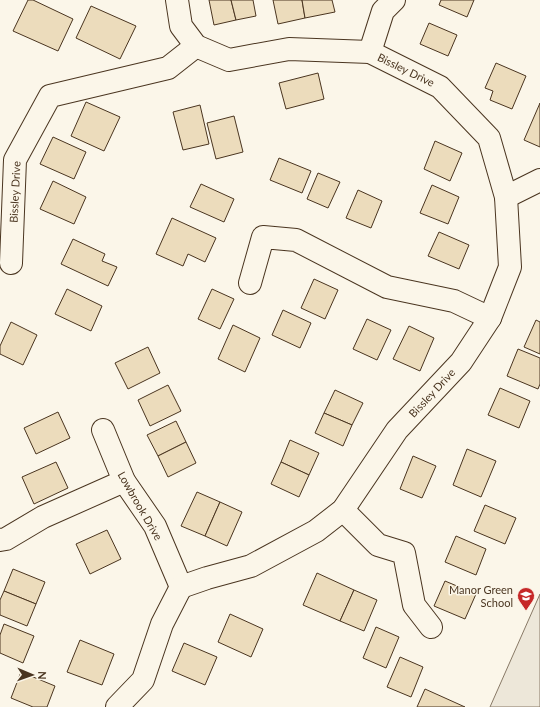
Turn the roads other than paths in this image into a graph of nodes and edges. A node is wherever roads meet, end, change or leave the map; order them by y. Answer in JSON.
{"nodes":[{"id":1,"x":177,"y":0,"type":"edge"},
{"id":2,"x":394,"y":0,"type":"edge"},
{"id":3,"x":196,"y":46,"type":"junction"},
{"id":4,"x":370,"y":52,"type":"junction"},
{"id":5,"x":540,"y":180,"type":"edge"},
{"id":6,"x":506,"y":197,"type":"junction"},
{"id":7,"x":11,"y":263,"type":"dead end"},
{"id":8,"x":250,"y":282,"type":"dead end"},
{"id":9,"x":490,"y":318,"type":"junction"},
{"id":10,"x":103,"y":430,"type":"dead end"},
{"id":11,"x":124,"y":481,"type":"junction"},
{"id":12,"x":343,"y":510,"type":"junction"},
{"id":13,"x":0,"y":540,"type":"edge"},
{"id":14,"x":182,"y":588,"type":"junction"},
{"id":15,"x":431,"y":627,"type":"dead end"},
{"id":16,"x":117,"y":707,"type":"edge"}],
"edges":[{"from":1,"to":3,"type":"street"},
{"from":2,"to":4,"type":"street"},
{"from":3,"to":4,"type":"street","name":"Bissley Drive"},
{"from":3,"to":7,"type":"street","name":"Bissley Drive"},
{"from":4,"to":6,"type":"street","name":"Bissley Drive"},
{"from":5,"to":6,"type":"street"},
{"from":6,"to":9,"type":"street","name":"Bissley Drive"},
{"from":8,"to":9,"type":"street"},
{"from":9,"to":12,"type":"street","name":"Bissley Drive"},
{"from":10,"to":11,"type":"street","name":"Lowbrook Drive"},
{"from":11,"to":13,"type":"street"},
{"from":11,"to":14,"type":"street","name":"Lowbrook Drive"},
{"from":12,"to":14,"type":"street","name":"Bissley Drive"},
{"from":12,"to":15,"type":"street"},
{"from":14,"to":16,"type":"street"}]}
